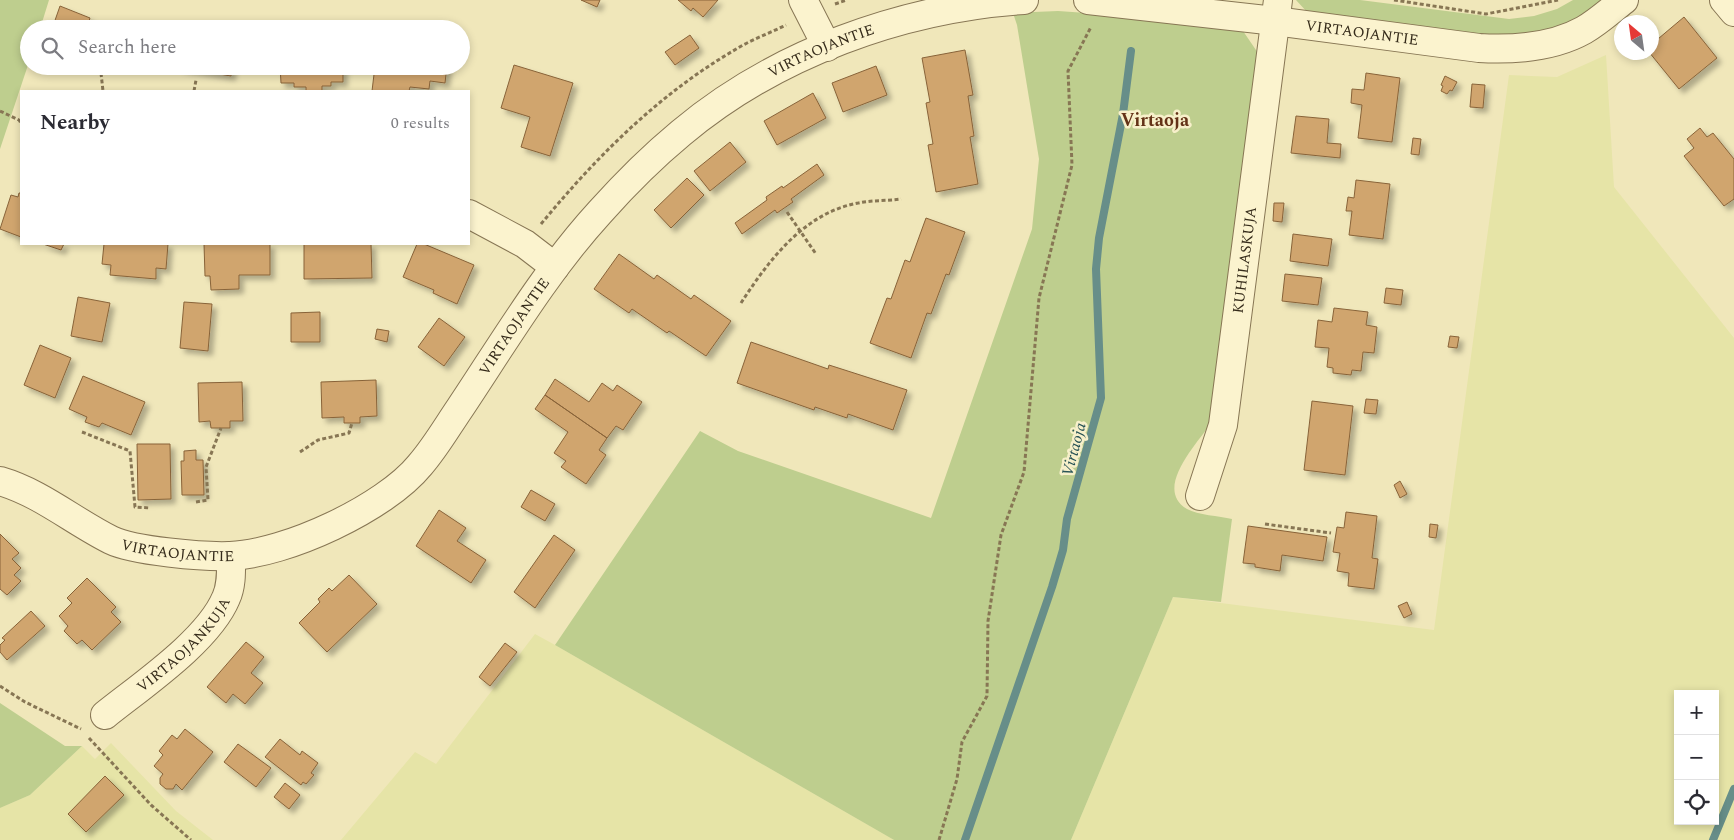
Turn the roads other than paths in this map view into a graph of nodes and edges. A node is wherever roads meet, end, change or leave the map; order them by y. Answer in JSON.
{"nodes":[{"id":1,"x":803,"y":0,"type":"edge"},
{"id":2,"x":1024,"y":0,"type":"edge"},
{"id":3,"x":1624,"y":0,"type":"edge"},
{"id":4,"x":1724,"y":0,"type":"edge"},
{"id":5,"x":1096,"y":1,"type":"edge"},
{"id":6,"x":1276,"y":11,"type":"edge"},
{"id":7,"x":1734,"y":12,"type":"edge"},
{"id":8,"x":827,"y":47,"type":"junction"},
{"id":9,"x":470,"y":215,"type":"edge"},
{"id":10,"x":555,"y":267,"type":"junction"},
{"id":11,"x":0,"y":481,"type":"edge"},
{"id":12,"x":1200,"y":496,"type":"dead end"},
{"id":13,"x":231,"y":556,"type":"junction"},
{"id":14,"x":105,"y":715,"type":"dead end"}],
"edges":[{"from":1,"to":8,"type":"street"},
{"from":2,"to":8,"type":"street","name":"VIRTAOJANTIE"},
{"from":3,"to":6,"type":"street","name":"VIRTAOJANTIE"},
{"from":4,"to":7,"type":"street"},
{"from":5,"to":6,"type":"street","name":"VIRTAOJANTIE"},
{"from":6,"to":12,"type":"street","name":"KUHILASKUJA"},
{"from":8,"to":10,"type":"street","name":"VIRTAOJANTIE"},
{"from":9,"to":10,"type":"street"},
{"from":10,"to":13,"type":"street","name":"VIRTAOJANTIE"},
{"from":11,"to":13,"type":"street","name":"VIRTAOJANTIE"},
{"from":13,"to":14,"type":"street","name":"VIRTAOJANKUJA"}]}
